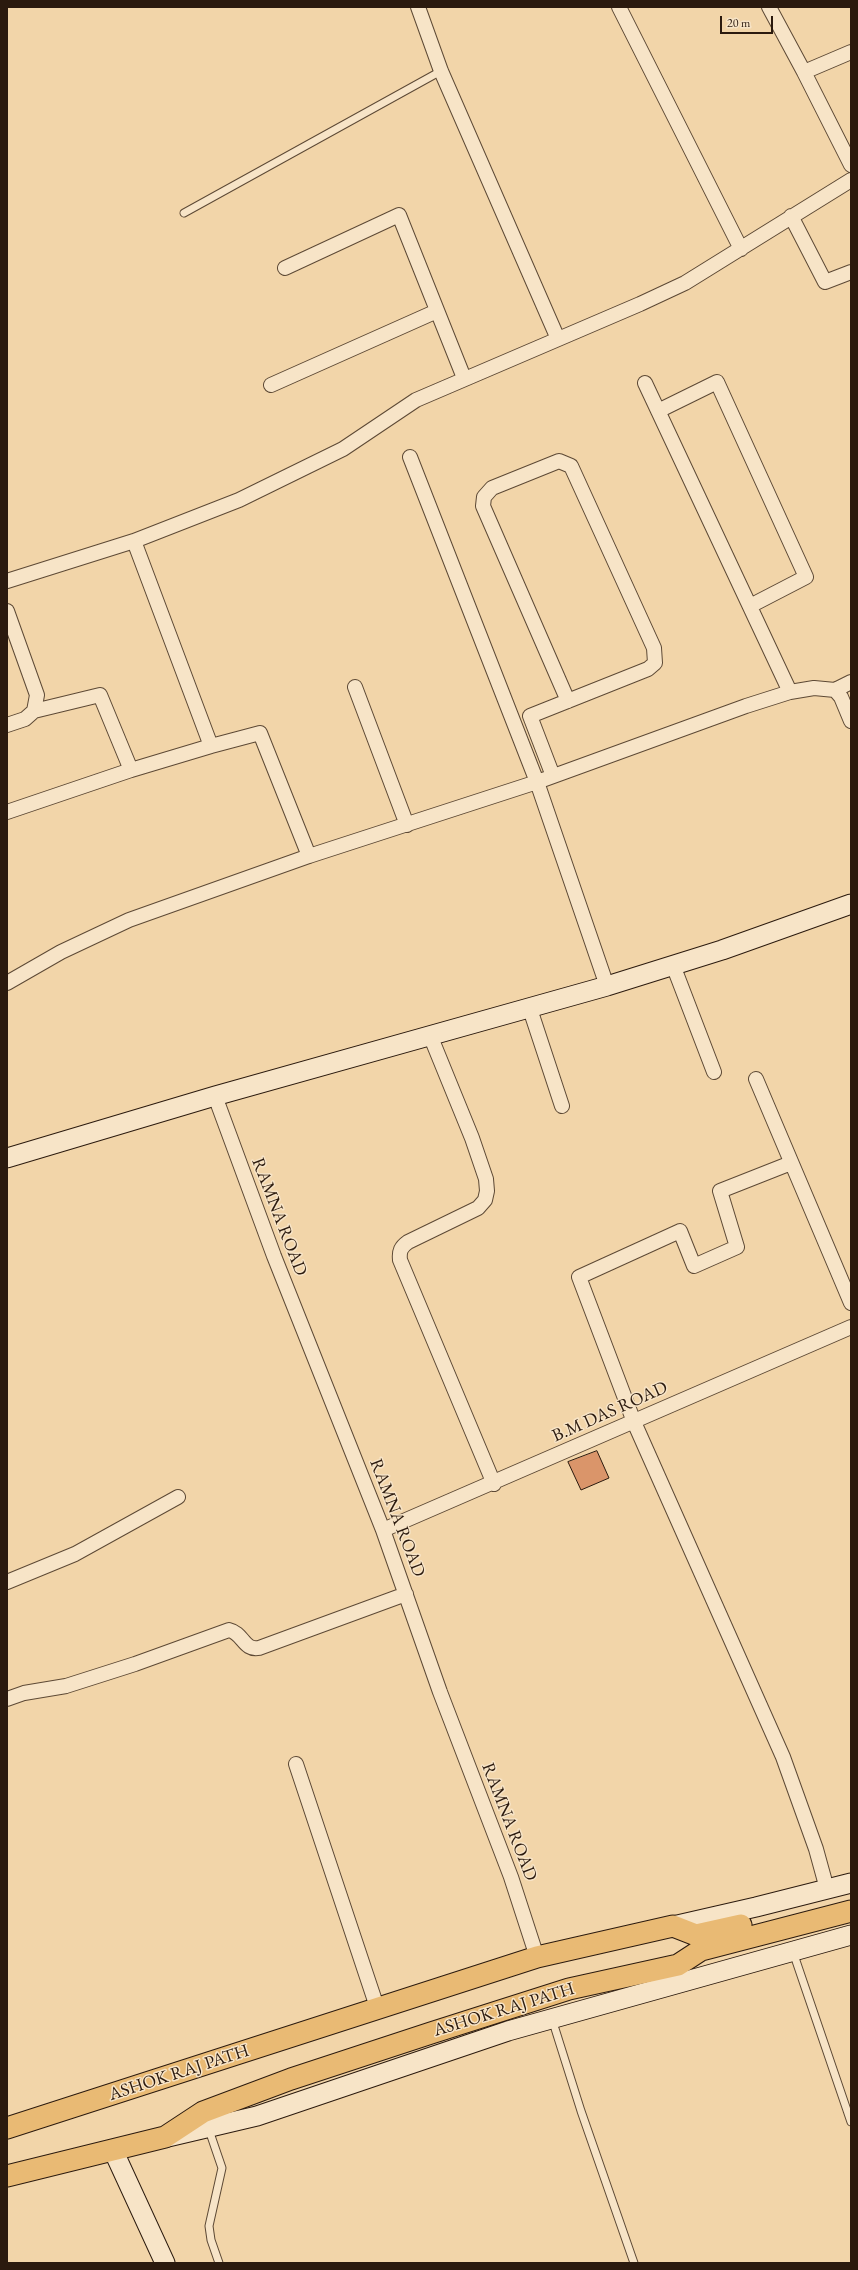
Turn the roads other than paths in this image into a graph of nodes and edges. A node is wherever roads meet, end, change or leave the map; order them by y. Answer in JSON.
{"nodes":[{"id":1,"x":418,"y":7,"type":"edge"},
{"id":2,"x":619,"y":7,"type":"edge"},
{"id":3,"x":769,"y":7,"type":"edge"},
{"id":4,"x":851,"y":52,"type":"edge"},
{"id":5,"x":441,"y":71,"type":"junction"},
{"id":6,"x":804,"y":72,"type":"junction"},
{"id":7,"x":851,"y":165,"type":"edge"},
{"id":8,"x":851,"y":180,"type":"edge"},
{"id":9,"x":184,"y":213,"type":"dead end"},
{"id":10,"x":791,"y":216,"type":"junction"},
{"id":11,"x":741,"y":249,"type":"junction"},
{"id":12,"x":285,"y":268,"type":"dead end"},
{"id":13,"x":851,"y":272,"type":"edge"},
{"id":14,"x":438,"y":311,"type":"junction"},
{"id":15,"x":558,"y":339,"type":"junction"},
{"id":16,"x":464,"y":378,"type":"junction"},
{"id":17,"x":645,"y":383,"type":"dead end"},
{"id":18,"x":271,"y":385,"type":"dead end"},
{"id":19,"x":658,"y":411,"type":"junction"},
{"id":20,"x":410,"y":457,"type":"dead end"},
{"id":21,"x":134,"y":541,"type":"junction"},
{"id":22,"x":7,"y":581,"type":"edge"},
{"id":23,"x":750,"y":606,"type":"junction"},
{"id":24,"x":7,"y":611,"type":"edge"},
{"id":25,"x":851,"y":682,"type":"edge"},
{"id":26,"x":355,"y":687,"type":"dead end"},
{"id":27,"x":834,"y":690,"type":"junction"},
{"id":28,"x":790,"y":692,"type":"junction"},
{"id":29,"x":568,"y":701,"type":"junction"},
{"id":30,"x":34,"y":712,"type":"junction"},
{"id":31,"x":851,"y":721,"type":"edge"},
{"id":32,"x":7,"y":725,"type":"edge"},
{"id":33,"x":211,"y":746,"type":"junction"},
{"id":34,"x":131,"y":770,"type":"junction"},
{"id":35,"x":553,"y":776,"type":"junction"},
{"id":36,"x":537,"y":782,"type":"junction"},
{"id":37,"x":7,"y":812,"type":"edge"},
{"id":38,"x":407,"y":825,"type":"junction"},
{"id":39,"x":309,"y":856,"type":"junction"},
{"id":40,"x":851,"y":904,"type":"edge"},
{"id":41,"x":673,"y":965,"type":"junction"},
{"id":42,"x":7,"y":983,"type":"edge"},
{"id":43,"x":607,"y":986,"type":"junction"},
{"id":44,"x":530,"y":1009,"type":"junction"},
{"id":45,"x":430,"y":1035,"type":"junction"},
{"id":46,"x":714,"y":1072,"type":"dead end"},
{"id":47,"x":756,"y":1079,"type":"dead end"},
{"id":48,"x":215,"y":1096,"type":"junction"},
{"id":49,"x":562,"y":1106,"type":"dead end"},
{"id":50,"x":7,"y":1158,"type":"edge"},
{"id":51,"x":791,"y":1163,"type":"junction"},
{"id":52,"x":851,"y":1303,"type":"edge"},
{"id":53,"x":851,"y":1327,"type":"edge"},
{"id":54,"x":634,"y":1422,"type":"junction"},
{"id":55,"x":494,"y":1484,"type":"junction"},
{"id":56,"x":178,"y":1497,"type":"dead end"},
{"id":57,"x":383,"y":1530,"type":"junction"},
{"id":58,"x":7,"y":1582,"type":"edge"},
{"id":59,"x":406,"y":1594,"type":"junction"},
{"id":60,"x":7,"y":1699,"type":"edge"},
{"id":61,"x":296,"y":1764,"type":"dead end"},
{"id":62,"x":851,"y":1883,"type":"edge"},
{"id":63,"x":827,"y":1889,"type":"junction"},
{"id":64,"x":851,"y":1898,"type":"edge"},
{"id":65,"x":851,"y":1911,"type":"edge"},
{"id":66,"x":673,"y":1926,"type":"junction"},
{"id":67,"x":851,"y":1935,"type":"edge"},
{"id":68,"x":793,"y":1952,"type":"junction"},
{"id":69,"x":537,"y":1957,"type":"junction"},
{"id":70,"x":378,"y":2010,"type":"junction"},
{"id":71,"x":552,"y":2018,"type":"junction"},
{"id":72,"x":205,"y":2120,"type":"junction"},
{"id":73,"x":851,"y":2122,"type":"edge"},
{"id":74,"x":7,"y":2128,"type":"edge"},
{"id":75,"x":113,"y":2150,"type":"junction"},
{"id":76,"x":7,"y":2176,"type":"edge"},
{"id":77,"x":164,"y":2263,"type":"edge"},
{"id":78,"x":219,"y":2263,"type":"edge"},
{"id":79,"x":634,"y":2263,"type":"edge"}],
"edges":[{"from":1,"to":5,"type":"street"},
{"from":2,"to":11,"type":"street"},
{"from":3,"to":6,"type":"street"},
{"from":4,"to":6,"type":"street"},
{"from":5,"to":9,"type":"lane"},
{"from":5,"to":15,"type":"street"},
{"from":6,"to":7,"type":"street"},
{"from":8,"to":10,"type":"street"},
{"from":10,"to":11,"type":"street"},
{"from":10,"to":13,"type":"street"},
{"from":11,"to":15,"type":"street"},
{"from":12,"to":14,"type":"street"},
{"from":14,"to":16,"type":"street"},
{"from":14,"to":18,"type":"street"},
{"from":15,"to":16,"type":"street"},
{"from":16,"to":21,"type":"street"},
{"from":17,"to":19,"type":"street"},
{"from":19,"to":23,"type":"street"},
{"from":19,"to":23,"type":"street"},
{"from":20,"to":36,"type":"street"},
{"from":21,"to":22,"type":"street"},
{"from":21,"to":33,"type":"street"},
{"from":23,"to":28,"type":"street"},
{"from":24,"to":30,"type":"street"},
{"from":25,"to":27,"type":"street"},
{"from":26,"to":38,"type":"street"},
{"from":27,"to":28,"type":"street"},
{"from":27,"to":31,"type":"street"},
{"from":28,"to":35,"type":"street"},
{"from":29,"to":29,"type":"street"},
{"from":29,"to":35,"type":"street"},
{"from":30,"to":32,"type":"street"},
{"from":30,"to":34,"type":"street"},
{"from":33,"to":34,"type":"street"},
{"from":33,"to":39,"type":"street"},
{"from":34,"to":37,"type":"street"},
{"from":35,"to":36,"type":"street"},
{"from":36,"to":38,"type":"street"},
{"from":36,"to":43,"type":"street"},
{"from":38,"to":39,"type":"street"},
{"from":39,"to":42,"type":"street"},
{"from":40,"to":41,"type":"street"},
{"from":41,"to":43,"type":"street"},
{"from":41,"to":46,"type":"street"},
{"from":43,"to":44,"type":"street"},
{"from":44,"to":45,"type":"street"},
{"from":44,"to":49,"type":"street"},
{"from":45,"to":48,"type":"street"},
{"from":45,"to":55,"type":"street"},
{"from":47,"to":51,"type":"street"},
{"from":48,"to":50,"type":"street"},
{"from":48,"to":57,"type":"street","name":"RAMNA ROAD"},
{"from":51,"to":52,"type":"street"},
{"from":51,"to":54,"type":"street"},
{"from":53,"to":54,"type":"street","name":"B.M DAS ROAD"},
{"from":54,"to":55,"type":"street","name":"B.M DAS ROAD"},
{"from":54,"to":63,"type":"street"},
{"from":55,"to":57,"type":"street","name":"B.M DAS ROAD"},
{"from":56,"to":58,"type":"street"},
{"from":57,"to":59,"type":"street","name":"RAMNA ROAD"},
{"from":59,"to":60,"type":"street"},
{"from":59,"to":69,"type":"street","name":"RAMNA ROAD"},
{"from":61,"to":70,"type":"street"},
{"from":62,"to":63,"type":"street","name":"ASHOK RAJ PATH"},
{"from":63,"to":66,"type":"street","name":"ASHOK RAJ PATH"},
{"from":64,"to":66,"type":"main road"},
{"from":65,"to":72,"type":"main road","name":"ASHOK RAJ PATH"},
{"from":66,"to":69,"type":"main road","name":"ASHOK RAJ PATH"},
{"from":67,"to":68,"type":"street"},
{"from":68,"to":71,"type":"street"},
{"from":68,"to":73,"type":"lane"},
{"from":69,"to":70,"type":"main road","name":"ASHOK RAJ PATH"},
{"from":70,"to":74,"type":"main road","name":"ASHOK RAJ PATH"},
{"from":71,"to":72,"type":"street"},
{"from":71,"to":79,"type":"lane"},
{"from":72,"to":75,"type":"main road","name":"ASHOK RAJ PATH"},
{"from":72,"to":78,"type":"lane"},
{"from":75,"to":76,"type":"main road","name":"ASHOK RAJ PATH"},
{"from":75,"to":77,"type":"street"}]}
